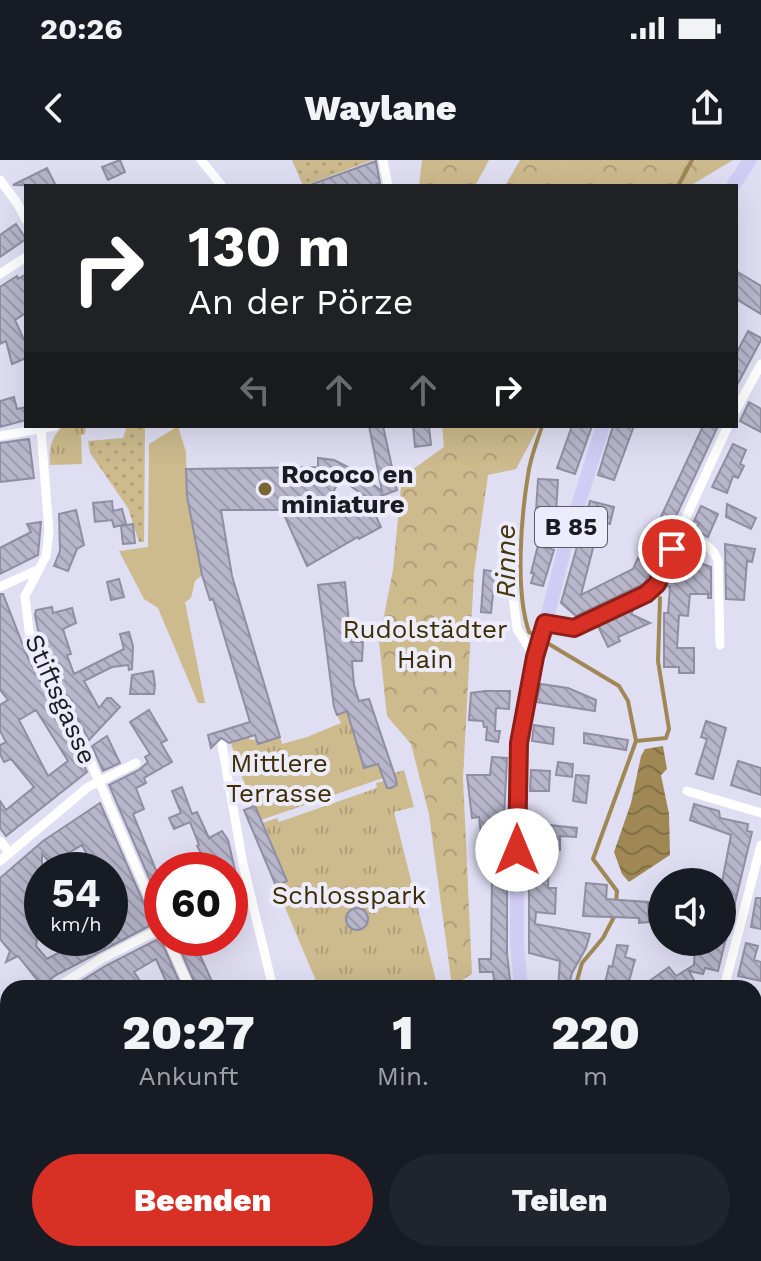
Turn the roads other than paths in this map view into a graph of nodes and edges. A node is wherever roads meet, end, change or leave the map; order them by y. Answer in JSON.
{"nodes":[{"id":1,"x":201,"y":160,"type":"edge"},
{"id":2,"x":383,"y":160,"type":"edge"},
{"id":3,"x":750,"y":160,"type":"edge"},
{"id":4,"x":0,"y":180,"type":"edge"},
{"id":5,"x":220,"y":184,"type":"edge"},
{"id":6,"x":388,"y":184,"type":"edge"},
{"id":7,"x":734,"y":184,"type":"edge"},
{"id":8,"x":24,"y":216,"type":"edge"},
{"id":9,"x":24,"y":258,"type":"edge"},
{"id":10,"x":0,"y":274,"type":"edge"},
{"id":11,"x":761,"y":364,"type":"edge"},
{"id":12,"x":738,"y":406,"type":"edge"},
{"id":13,"x":48,"y":428,"type":"edge"},
{"id":14,"x":602,"y":428,"type":"edge"},
{"id":15,"x":727,"y":428,"type":"edge"},
{"id":16,"x":41,"y":430,"type":"junction"},
{"id":17,"x":0,"y":436,"type":"edge"},
{"id":18,"x":680,"y":531,"type":"junction"},
{"id":19,"x":37,"y":570,"type":"junction"},
{"id":20,"x":0,"y":587,"type":"edge"},
{"id":21,"x":512,"y":587,"type":"dead end"},
{"id":22,"x":544,"y":626,"type":"junction"},
{"id":23,"x":720,"y":645,"type":"dead end"},
{"id":24,"x":536,"y":652,"type":"junction"},
{"id":25,"x":222,"y":745,"type":"dead end"},
{"id":26,"x":136,"y":763,"type":"dead end"},
{"id":27,"x":98,"y":781,"type":"junction"},
{"id":28,"x":687,"y":791,"type":"dead end"},
{"id":29,"x":761,"y":813,"type":"edge"},
{"id":30,"x":0,"y":841,"type":"edge"},
{"id":31,"x":761,"y":845,"type":"edge"},
{"id":32,"x":10,"y":853,"type":"junction"},
{"id":33,"x":0,"y":861,"type":"edge"},
{"id":34,"x":144,"y":887,"type":"edge"},
{"id":35,"x":144,"y":937,"type":"edge"},
{"id":36,"x":175,"y":956,"type":"edge"},
{"id":37,"x":69,"y":980,"type":"edge"},
{"id":38,"x":186,"y":980,"type":"edge"},
{"id":39,"x":271,"y":980,"type":"edge"},
{"id":40,"x":520,"y":980,"type":"edge"},
{"id":41,"x":726,"y":980,"type":"edge"}],
"edges":[{"from":1,"to":5,"type":"street"},
{"from":2,"to":6,"type":"street"},
{"from":3,"to":7,"type":"main road"},
{"from":4,"to":8,"type":"street"},
{"from":9,"to":10,"type":"street"},
{"from":11,"to":12,"type":"street"},
{"from":13,"to":16,"type":"street"},
{"from":14,"to":22,"type":"main road","number":"B 85"},
{"from":15,"to":18,"type":"street"},
{"from":16,"to":17,"type":"street"},
{"from":16,"to":19,"type":"street","name":"Stiftsgasse"},
{"from":18,"to":22,"type":"street"},
{"from":18,"to":23,"type":"street"},
{"from":19,"to":20,"type":"street"},
{"from":19,"to":27,"type":"street","name":"Stiftsgasse"},
{"from":21,"to":24,"type":"street"},
{"from":22,"to":24,"type":"main road","number":"B 85"},
{"from":24,"to":40,"type":"main road","number":"B 85"},
{"from":25,"to":39,"type":"street"},
{"from":26,"to":27,"type":"street"},
{"from":27,"to":32,"type":"street"},
{"from":27,"to":34,"type":"street","name":"Stiftsgasse"},
{"from":28,"to":29,"type":"street"},
{"from":30,"to":32,"type":"street"},
{"from":31,"to":41,"type":"street"},
{"from":32,"to":33,"type":"street"},
{"from":35,"to":37,"type":"street"},
{"from":36,"to":38,"type":"street"}]}
